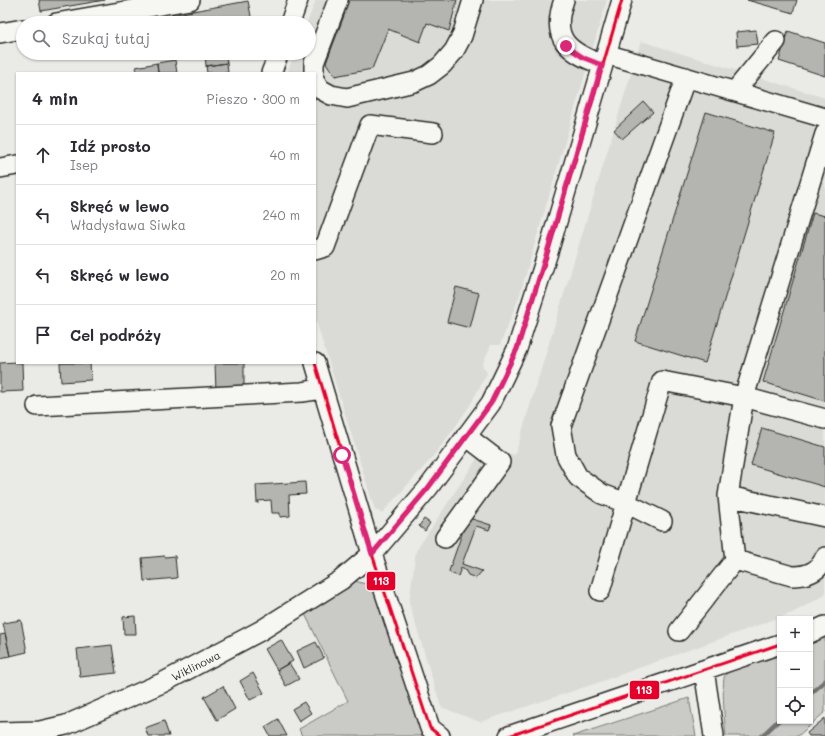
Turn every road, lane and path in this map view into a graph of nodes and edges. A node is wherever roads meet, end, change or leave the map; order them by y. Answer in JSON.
{"nodes":[{"id":1,"x":190,"y":0,"type":"edge"},
{"id":2,"x":298,"y":0,"type":"edge"},
{"id":3,"x":338,"y":0,"type":"edge"},
{"id":4,"x":473,"y":0,"type":"edge"},
{"id":5,"x":564,"y":0,"type":"edge"},
{"id":6,"x":622,"y":0,"type":"edge"},
{"id":7,"x":97,"y":16,"type":"edge"},
{"id":8,"x":292,"y":16,"type":"edge"},
{"id":9,"x":16,"y":30,"type":"edge"},
{"id":10,"x":0,"y":33,"type":"edge"},
{"id":11,"x":776,"y":41,"type":"dead end"},
{"id":12,"x":316,"y":58,"type":"edge"},
{"id":13,"x":604,"y":59,"type":"junction"},
{"id":14,"x":276,"y":60,"type":"edge"},
{"id":15,"x":315,"y":60,"type":"edge"},
{"id":16,"x":271,"y":72,"type":"edge"},
{"id":17,"x":314,"y":72,"type":"edge"},
{"id":18,"x":686,"y":77,"type":"junction"},
{"id":19,"x":316,"y":83,"type":"edge"},
{"id":20,"x":735,"y":91,"type":"junction"},
{"id":21,"x":825,"y":118,"type":"edge"},
{"id":22,"x":433,"y":133,"type":"dead end"},
{"id":23,"x":825,"y":134,"type":"edge"},
{"id":24,"x":16,"y":165,"type":"edge"},
{"id":25,"x":0,"y":168,"type":"edge"},
{"id":26,"x":316,"y":250,"type":"edge"},
{"id":27,"x":315,"y":364,"type":"edge"},
{"id":28,"x":322,"y":389,"type":"junction"},
{"id":29,"x":744,"y":397,"type":"junction"},
{"id":30,"x":37,"y":406,"type":"dead end"},
{"id":31,"x":825,"y":419,"type":"edge"},
{"id":32,"x":466,"y":436,"type":"junction"},
{"id":33,"x":728,"y":496,"type":"junction"},
{"id":34,"x":626,"y":503,"type":"junction"},
{"id":35,"x":825,"y":517,"type":"edge"},
{"id":36,"x":662,"y":521,"type":"dead end"},
{"id":37,"x":445,"y":538,"type":"dead end"},
{"id":38,"x":372,"y":554,"type":"junction"},
{"id":39,"x":825,"y":557,"type":"edge"},
{"id":40,"x":735,"y":560,"type":"junction"},
{"id":41,"x":600,"y":591,"type":"dead end"},
{"id":42,"x":825,"y":626,"type":"edge"},
{"id":43,"x":679,"y":631,"type":"dead end"},
{"id":44,"x":813,"y":632,"type":"edge"},
{"id":45,"x":777,"y":645,"type":"edge"},
{"id":46,"x":704,"y":670,"type":"junction"},
{"id":47,"x":0,"y":732,"type":"edge"},
{"id":48,"x":440,"y":736,"type":"edge"},
{"id":49,"x":509,"y":736,"type":"edge"},
{"id":50,"x":714,"y":736,"type":"edge"}],
"edges":[{"from":1,"to":7,"type":"street"},
{"from":2,"to":8,"type":"street"},
{"from":3,"to":12,"type":"street"},
{"from":4,"to":19,"type":"street"},
{"from":5,"to":13,"type":"street"},
{"from":6,"to":13,"type":"street","name":"Wiklinowa"},
{"from":9,"to":10,"type":"street"},
{"from":11,"to":20,"type":"street"},
{"from":13,"to":18,"type":"street"},
{"from":13,"to":32,"type":"street","name":"Wiklinowa"},
{"from":14,"to":16,"type":"street"},
{"from":15,"to":17,"type":"street"},
{"from":18,"to":20,"type":"street"},
{"from":18,"to":34,"type":"street"},
{"from":20,"to":21,"type":"street"},
{"from":22,"to":26,"type":"street"},
{"from":23,"to":29,"type":"street"},
{"from":24,"to":25,"type":"street"},
{"from":27,"to":28,"type":"street"},
{"from":28,"to":30,"type":"street"},
{"from":28,"to":38,"type":"street"},
{"from":29,"to":31,"type":"street"},
{"from":29,"to":33,"type":"street"},
{"from":29,"to":34,"type":"street"},
{"from":32,"to":37,"type":"street"},
{"from":32,"to":38,"type":"street","name":"Wiklinowa"},
{"from":33,"to":35,"type":"street"},
{"from":33,"to":40,"type":"street"},
{"from":34,"to":36,"type":"street"},
{"from":34,"to":41,"type":"street"},
{"from":38,"to":47,"type":"street","name":"Wiklinowa"},
{"from":38,"to":48,"type":"street"},
{"from":39,"to":40,"type":"street"},
{"from":40,"to":43,"type":"street"},
{"from":42,"to":44,"type":"street"},
{"from":45,"to":46,"type":"street"},
{"from":46,"to":49,"type":"street"},
{"from":46,"to":50,"type":"street"}]}
